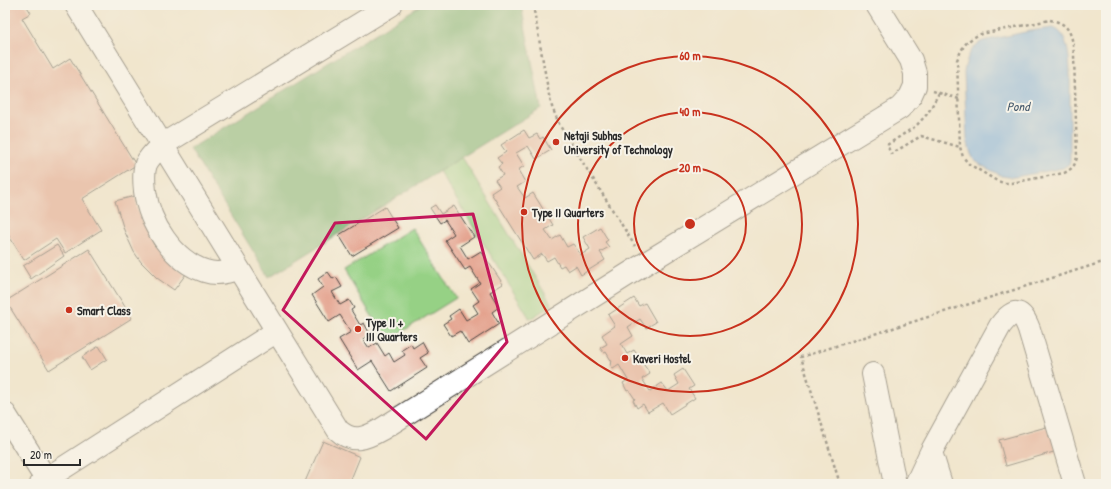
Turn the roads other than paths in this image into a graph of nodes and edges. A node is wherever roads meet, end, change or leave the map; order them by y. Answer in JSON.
{"nodes":[{"id":1,"x":76,"y":5,"type":"edge"},
{"id":2,"x":391,"y":5,"type":"edge"},
{"id":3,"x":877,"y":5,"type":"edge"},
{"id":4,"x":162,"y":145,"type":"junction"},
{"id":5,"x":238,"y":268,"type":"junction"},
{"id":6,"x":277,"y":332,"type":"junction"},
{"id":7,"x":873,"y":374,"type":"dead end"},
{"id":8,"x":5,"y":414,"type":"edge"},
{"id":9,"x":931,"y":452,"type":"junction"},
{"id":10,"x":45,"y":482,"type":"edge"},
{"id":11,"x":895,"y":484,"type":"edge"},
{"id":12,"x":916,"y":484,"type":"edge"},
{"id":13,"x":941,"y":484,"type":"edge"},
{"id":14,"x":1075,"y":484,"type":"edge"}],
"edges":[{"from":1,"to":4,"type":"street"},
{"from":2,"to":4,"type":"street"},
{"from":3,"to":6,"type":"street"},
{"from":4,"to":5,"type":"street"},
{"from":4,"to":5,"type":"street"},
{"from":5,"to":6,"type":"street"},
{"from":6,"to":10,"type":"street"},
{"from":7,"to":11,"type":"street"},
{"from":8,"to":10,"type":"street"},
{"from":9,"to":12,"type":"street"},
{"from":9,"to":13,"type":"street"},
{"from":9,"to":14,"type":"street"}]}
